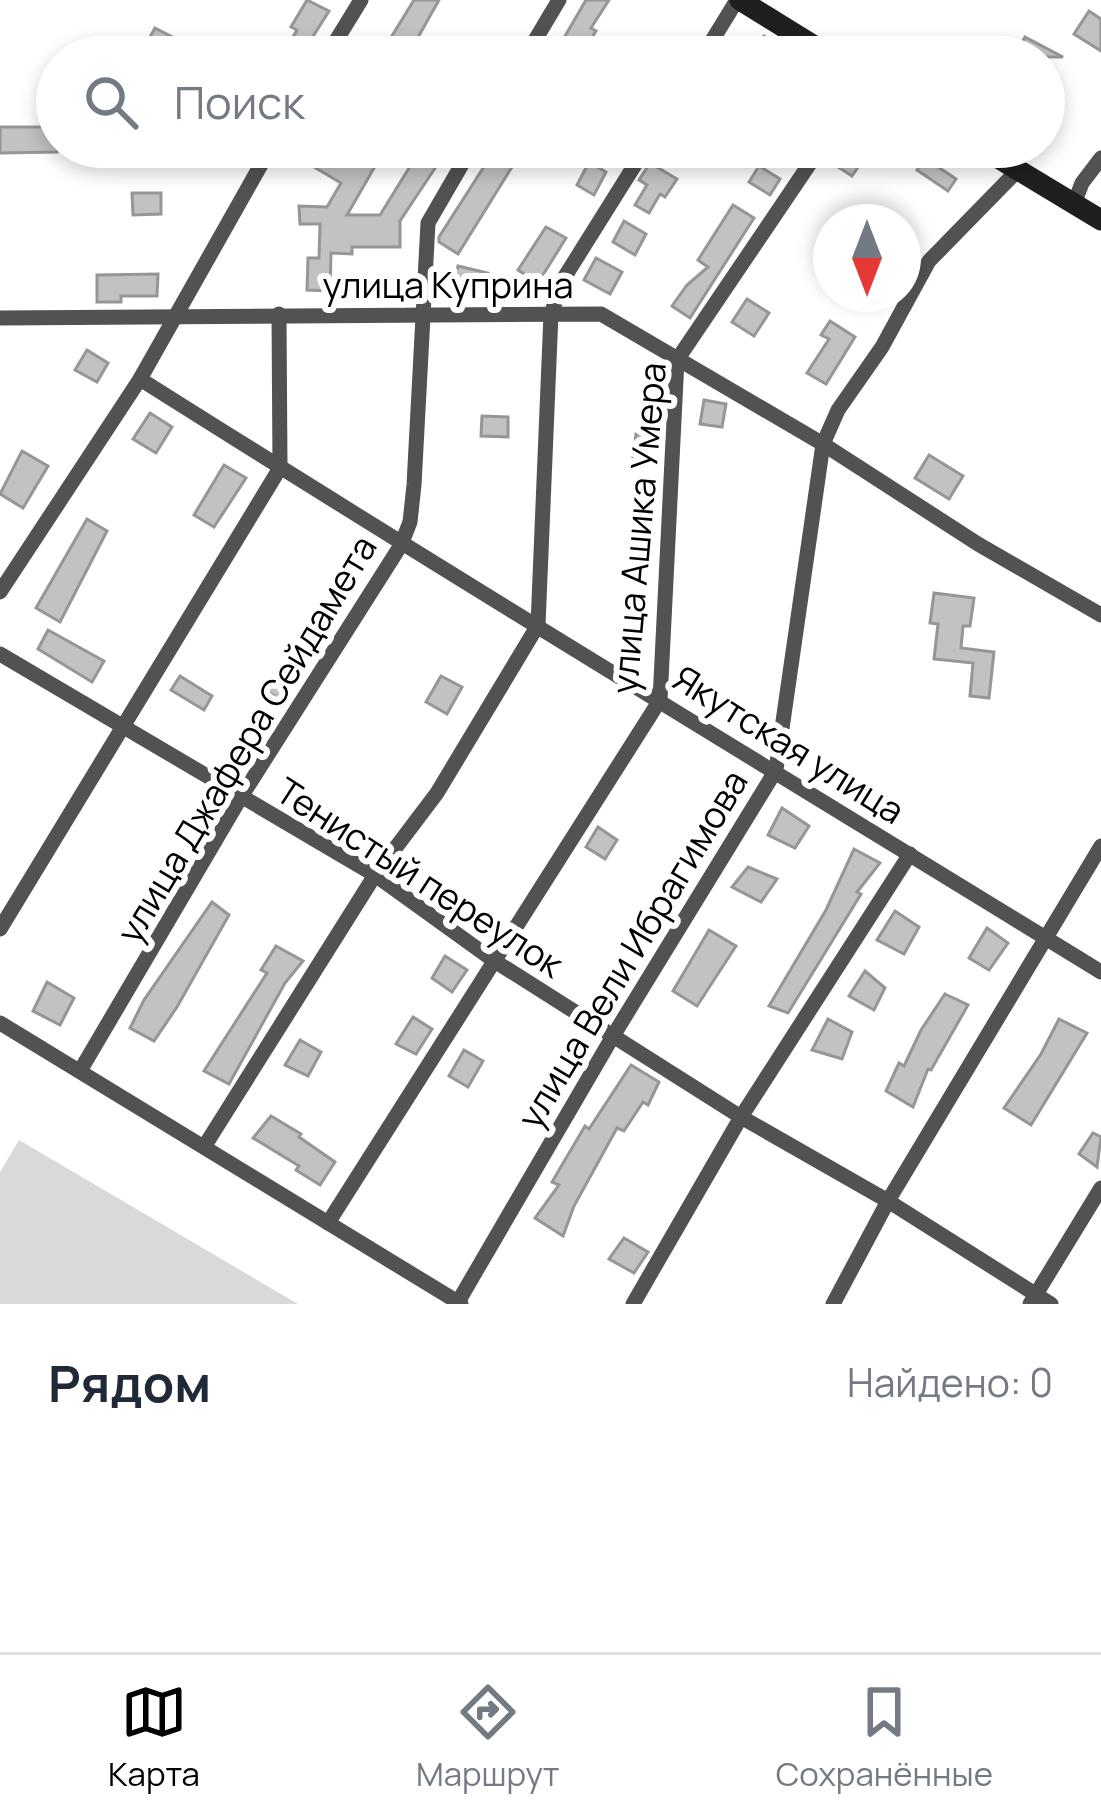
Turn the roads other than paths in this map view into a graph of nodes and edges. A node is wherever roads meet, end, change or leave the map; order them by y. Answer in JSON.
{"nodes":[{"id":1,"x":361,"y":0,"type":"edge"},
{"id":2,"x":559,"y":0,"type":"edge"},
{"id":3,"x":739,"y":0,"type":"edge"},
{"id":4,"x":339,"y":36,"type":"edge"},
{"id":5,"x":538,"y":36,"type":"edge"},
{"id":6,"x":716,"y":36,"type":"edge"},
{"id":7,"x":798,"y":36,"type":"edge"},
{"id":8,"x":1101,"y":158,"type":"edge"},
{"id":9,"x":259,"y":168,"type":"edge"},
{"id":10,"x":460,"y":168,"type":"edge"},
{"id":11,"x":633,"y":168,"type":"edge"},
{"id":12,"x":807,"y":168,"type":"edge"},
{"id":13,"x":1015,"y":168,"type":"edge"},
{"id":14,"x":1018,"y":170,"type":"junction"},
{"id":15,"x":1074,"y":203,"type":"junction"},
{"id":16,"x":1101,"y":220,"type":"edge"},
{"id":17,"x":279,"y":314,"type":"junction"},
{"id":18,"x":422,"y":314,"type":"junction"},
{"id":19,"x":551,"y":314,"type":"junction"},
{"id":20,"x":178,"y":315,"type":"junction"},
{"id":21,"x":0,"y":318,"type":"edge"},
{"id":22,"x":677,"y":360,"type":"junction"},
{"id":23,"x":140,"y":379,"type":"junction"},
{"id":24,"x":823,"y":444,"type":"junction"},
{"id":25,"x":280,"y":467,"type":"junction"},
{"id":26,"x":401,"y":545,"type":"junction"},
{"id":27,"x":0,"y":592,"type":"edge"},
{"id":28,"x":1101,"y":615,"type":"edge"},
{"id":29,"x":538,"y":625,"type":"junction"},
{"id":30,"x":0,"y":654,"type":"edge"},
{"id":31,"x":660,"y":700,"type":"junction"},
{"id":32,"x":120,"y":728,"type":"junction"},
{"id":33,"x":776,"y":770,"type":"junction"},
{"id":34,"x":241,"y":797,"type":"junction"},
{"id":35,"x":1101,"y":846,"type":"edge"},
{"id":36,"x":910,"y":854,"type":"junction"},
{"id":37,"x":375,"y":875,"type":"junction"},
{"id":38,"x":0,"y":929,"type":"edge"},
{"id":39,"x":1044,"y":937,"type":"junction"},
{"id":40,"x":493,"y":960,"type":"junction"},
{"id":41,"x":1101,"y":972,"type":"edge"},
{"id":42,"x":0,"y":1023,"type":"edge"},
{"id":43,"x":613,"y":1036,"type":"junction"},
{"id":44,"x":80,"y":1071,"type":"junction"},
{"id":45,"x":741,"y":1117,"type":"junction"},
{"id":46,"x":204,"y":1147,"type":"junction"},
{"id":47,"x":1101,"y":1188,"type":"edge"},
{"id":48,"x":888,"y":1202,"type":"junction"},
{"id":49,"x":328,"y":1222,"type":"junction"},
{"id":50,"x":1039,"y":1301,"type":"edge"},
{"id":51,"x":460,"y":1303,"type":"edge"},
{"id":52,"x":634,"y":1304,"type":"edge"},
{"id":53,"x":833,"y":1304,"type":"edge"}],
"edges":[{"from":1,"to":4,"type":"street"},
{"from":2,"to":5,"type":"street"},
{"from":3,"to":6,"type":"street"},
{"from":3,"to":7,"type":"street"},
{"from":8,"to":15,"type":"street"},
{"from":9,"to":20,"type":"street"},
{"from":10,"to":18,"type":"street","name":"улица Джафера Сейдамета"},
{"from":11,"to":19,"type":"street"},
{"from":12,"to":22,"type":"street","name":"улица Ашика Умера"},
{"from":13,"to":14,"type":"street"},
{"from":14,"to":15,"type":"street"},
{"from":14,"to":24,"type":"street","name":"улица Вели Ибрагимова"},
{"from":15,"to":16,"type":"street"},
{"from":17,"to":18,"type":"street","name":"улица Куприна"},
{"from":17,"to":20,"type":"street","name":"улица Куприна"},
{"from":17,"to":25,"type":"street"},
{"from":18,"to":19,"type":"street","name":"улица Куприна"},
{"from":18,"to":26,"type":"street","name":"улица Джафера Сейдамета"},
{"from":19,"to":22,"type":"street","name":"улица Куприна"},
{"from":19,"to":29,"type":"street"},
{"from":20,"to":21,"type":"street","name":"улица Куприна"},
{"from":20,"to":23,"type":"street"},
{"from":22,"to":24,"type":"street","name":"улица Куприна"},
{"from":22,"to":31,"type":"street","name":"улица Ашика Умера"},
{"from":23,"to":25,"type":"street","name":"Якутская улица"},
{"from":23,"to":27,"type":"street"},
{"from":24,"to":28,"type":"street","name":"улица Куприна"},
{"from":24,"to":33,"type":"street","name":"улица Вели Ибрагимова"},
{"from":25,"to":26,"type":"street","name":"Якутская улица"},
{"from":25,"to":32,"type":"street"},
{"from":26,"to":29,"type":"street","name":"Якутская улица"},
{"from":26,"to":34,"type":"street","name":"улица Джафера Сейдамета"},
{"from":29,"to":31,"type":"street","name":"Якутская улица"},
{"from":29,"to":37,"type":"street"},
{"from":30,"to":32,"type":"street","name":"Тенистый переулок"},
{"from":31,"to":33,"type":"street","name":"Якутская улица"},
{"from":31,"to":40,"type":"street","name":"улица Ашика Умера"},
{"from":32,"to":34,"type":"street","name":"Тенистый переулок"},
{"from":32,"to":38,"type":"street"},
{"from":33,"to":36,"type":"street","name":"Якутская улица"},
{"from":33,"to":43,"type":"street","name":"улица Вели Ибрагимова"},
{"from":34,"to":37,"type":"street","name":"Тенистый переулок"},
{"from":34,"to":44,"type":"street","name":"улица Джафера Сейдамета"},
{"from":35,"to":39,"type":"street"},
{"from":36,"to":39,"type":"street","name":"Якутская улица"},
{"from":36,"to":45,"type":"street"},
{"from":37,"to":40,"type":"street","name":"Тенистый переулок"},
{"from":37,"to":46,"type":"street"},
{"from":39,"to":41,"type":"street","name":"Якутская улица"},
{"from":39,"to":48,"type":"street"},
{"from":40,"to":43,"type":"street","name":"Тенистый переулок"},
{"from":40,"to":49,"type":"street","name":"улица Ашика Умера"},
{"from":42,"to":44,"type":"street"},
{"from":43,"to":45,"type":"street","name":"Тенистый переулок"},
{"from":43,"to":51,"type":"street","name":"улица Вели Ибрагимова"},
{"from":44,"to":46,"type":"street"},
{"from":45,"to":48,"type":"street","name":"Тенистый переулок"},
{"from":45,"to":52,"type":"street"},
{"from":46,"to":49,"type":"street"},
{"from":47,"to":50,"type":"street"},
{"from":48,"to":50,"type":"street","name":"Тенистый переулок"},
{"from":48,"to":53,"type":"street"},
{"from":49,"to":51,"type":"street"}]}
